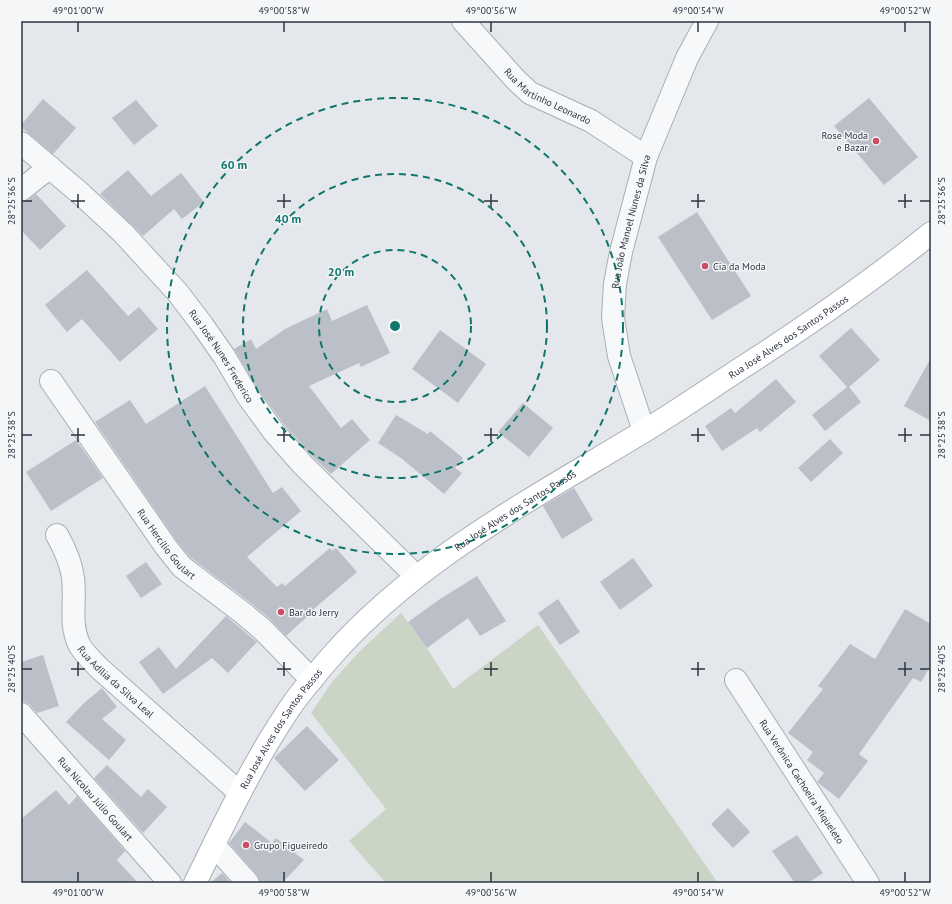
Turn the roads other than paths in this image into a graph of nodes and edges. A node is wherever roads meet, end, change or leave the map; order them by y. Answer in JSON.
{"nodes":[{"id":1,"x":463,"y":21,"type":"edge"},
{"id":2,"x":707,"y":21,"type":"edge"},
{"id":3,"x":21,"y":143,"type":"edge"},
{"id":4,"x":646,"y":157,"type":"junction"},
{"id":5,"x":50,"y":167,"type":"junction"},
{"id":6,"x":21,"y":190,"type":"edge"},
{"id":7,"x":931,"y":233,"type":"edge"},
{"id":8,"x":52,"y":381,"type":"dead end"},
{"id":9,"x":644,"y":431,"type":"junction"},
{"id":10,"x":57,"y":535,"type":"dead end"},
{"id":11,"x":416,"y":576,"type":"junction"},
{"id":12,"x":312,"y":680,"type":"junction"},
{"id":13,"x":736,"y":680,"type":"dead end"},
{"id":14,"x":21,"y":714,"type":"edge"},
{"id":15,"x":240,"y":793,"type":"junction"},
{"id":16,"x":214,"y":845,"type":"junction"},
{"id":17,"x":170,"y":883,"type":"edge"},
{"id":18,"x":195,"y":883,"type":"edge"},
{"id":19,"x":248,"y":883,"type":"edge"},
{"id":20,"x":868,"y":883,"type":"edge"}],
"edges":[{"from":1,"to":4,"type":"street","name":"Rua Martinho Leonardo"},
{"from":2,"to":4,"type":"street","name":"Rua João Manoel Nunes da Silva"},
{"from":3,"to":5,"type":"street","name":"Rua José Nunes Frederico"},
{"from":4,"to":9,"type":"street","name":"Rua João Manoel Nunes da Silva"},
{"from":5,"to":6,"type":"street"},
{"from":5,"to":11,"type":"street","name":"Rua José Nunes Frederico"},
{"from":7,"to":9,"type":"street","name":"Rua José Alves dos Santos Passos"},
{"from":8,"to":12,"type":"street","name":"Rua Hercílio Goulart"},
{"from":9,"to":11,"type":"street","name":"Rua José Alves dos Santos Passos"},
{"from":10,"to":15,"type":"street","name":"Rua Adília da Silva Leal"},
{"from":11,"to":12,"type":"street","name":"Rua José Alves dos Santos Passos"},
{"from":12,"to":15,"type":"street","name":"Rua José Alves dos Santos Passos"},
{"from":13,"to":20,"type":"street","name":"Rua Verônica Cachoeira Miqueleto"},
{"from":14,"to":17,"type":"street","name":"Rua Nicolau Júlio Goulart"},
{"from":15,"to":16,"type":"street","name":"Rua José Alves dos Santos Passos"},
{"from":16,"to":18,"type":"street","name":"Rua José Alves dos Santos Passos"},
{"from":16,"to":19,"type":"street"}]}
